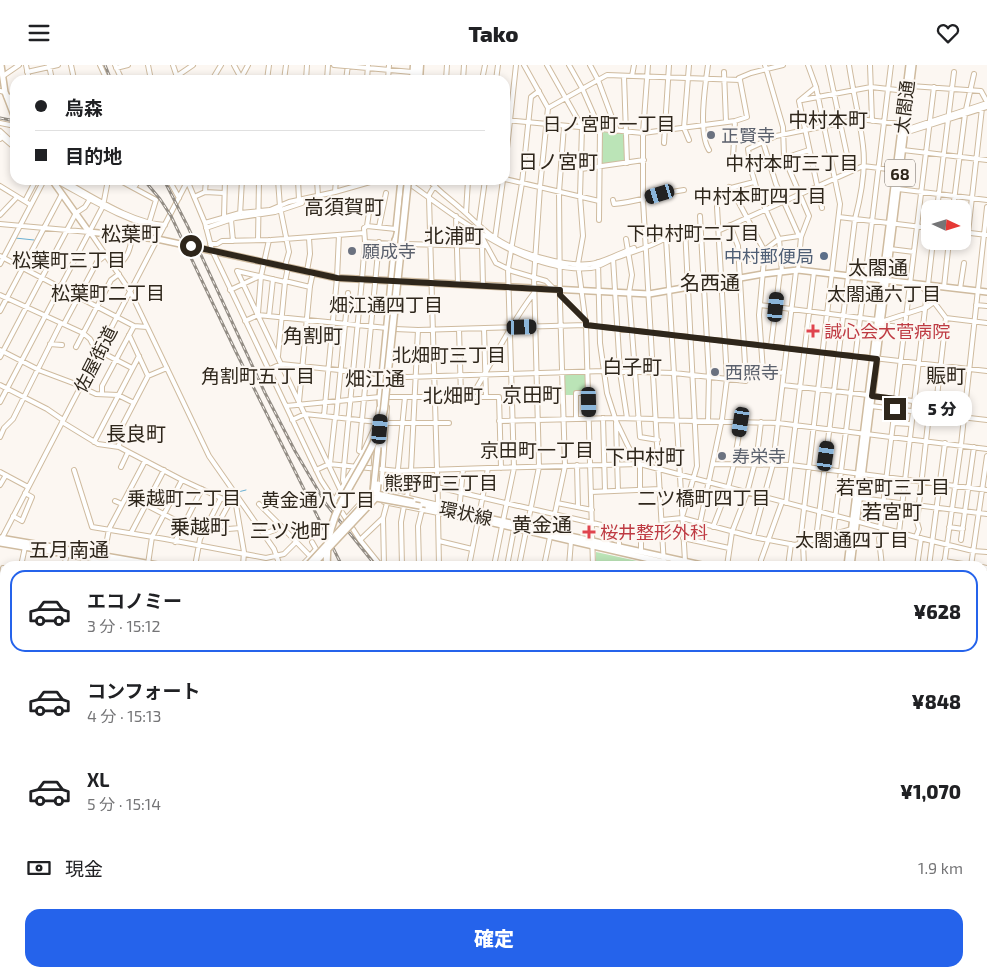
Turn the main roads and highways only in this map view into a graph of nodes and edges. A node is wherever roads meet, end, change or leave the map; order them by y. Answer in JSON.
{"nodes":[{"id":1,"x":909,"y":65,"type":"edge"},
{"id":2,"x":913,"y":65,"type":"edge"},
{"id":3,"x":419,"y":66,"type":"edge"},
{"id":4,"x":1,"y":68,"type":"edge"},
{"id":5,"x":414,"y":75,"type":"edge"},
{"id":6,"x":4,"y":93,"type":"edge"},
{"id":7,"x":10,"y":107,"type":"edge"},
{"id":8,"x":904,"y":128,"type":"junction"},
{"id":9,"x":57,"y":185,"type":"edge"},
{"id":10,"x":405,"y":185,"type":"edge"},
{"id":11,"x":406,"y":185,"type":"edge"},
{"id":12,"x":406,"y":185,"type":"edge"},
{"id":13,"x":406,"y":185,"type":"edge"},
{"id":14,"x":891,"y":223,"type":"junction"},
{"id":15,"x":395,"y":243,"type":"junction"},
{"id":16,"x":884,"y":280,"type":"junction"},
{"id":17,"x":392,"y":281,"type":"junction"},
{"id":18,"x":400,"y":281,"type":"junction"},
{"id":19,"x":987,"y":292,"type":"edge"},
{"id":20,"x":870,"y":396,"type":"junction"},
{"id":21,"x":866,"y":434,"type":"junction"},
{"id":22,"x":379,"y":447,"type":"junction"},
{"id":23,"x":861,"y":473,"type":"junction"},
{"id":24,"x":376,"y":495,"type":"junction"},
{"id":25,"x":855,"y":521,"type":"junction"},
{"id":26,"x":503,"y":524,"type":"junction"},
{"id":27,"x":527,"y":529,"type":"junction"},
{"id":28,"x":551,"y":534,"type":"junction"},
{"id":29,"x":0,"y":540,"type":"edge"},
{"id":30,"x":592,"y":544,"type":"junction"},
{"id":31,"x":106,"y":561,"type":"edge"},
{"id":32,"x":312,"y":561,"type":"edge"},
{"id":33,"x":321,"y":561,"type":"edge"},
{"id":34,"x":323,"y":561,"type":"edge"},
{"id":35,"x":660,"y":561,"type":"edge"},
{"id":36,"x":662,"y":561,"type":"edge"},
{"id":37,"x":848,"y":561,"type":"edge"},
{"id":38,"x":851,"y":561,"type":"edge"}],
"edges":[{"from":1,"to":8,"type":"main road","name":"太閤通","number":"68"},
{"from":2,"to":8,"type":"main road","name":"太閤通","number":"68"},
{"from":3,"to":5,"type":"main road"},
{"from":4,"to":6,"type":"main road"},
{"from":6,"to":7,"type":"main road"},
{"from":8,"to":14,"type":"main road","name":"太閤通","number":"68"},
{"from":8,"to":14,"type":"main road","name":"太閤通","number":"68"},
{"from":9,"to":17,"type":"main road"},
{"from":10,"to":15,"type":"main road"},
{"from":11,"to":15,"type":"highway"},
{"from":12,"to":18,"type":"main road"},
{"from":13,"to":33,"type":"highway","bridge":true},
{"from":14,"to":16,"type":"main road","name":"太閤通","number":"68"},
{"from":14,"to":16,"type":"main road","name":"太閤通","number":"68"},
{"from":15,"to":17,"type":"main road"},
{"from":16,"to":18,"type":"main road"},
{"from":16,"to":19,"type":"main road"},
{"from":16,"to":20,"type":"main road","name":"太閤通","number":"68"},
{"from":17,"to":18,"type":"main road"},
{"from":17,"to":22,"type":"main road"},
{"from":18,"to":22,"type":"main road"},
{"from":20,"to":21,"type":"main road","name":"太閤通","number":"68"},
{"from":20,"to":21,"type":"main road","name":"太閤通","number":"68"},
{"from":21,"to":23,"type":"main road","name":"太閤通","number":"68"},
{"from":22,"to":24,"type":"main road","bridge":true},
{"from":23,"to":25,"type":"main road","name":"太閤通","number":"68"},
{"from":23,"to":25,"type":"main road","name":"太閤通","number":"68"},
{"from":24,"to":26,"type":"main road","name":"環状線","bridge":true},
{"from":24,"to":32,"type":"main road","bridge":true},
{"from":24,"to":34,"type":"main road","bridge":true},
{"from":25,"to":37,"type":"main road","name":"太閤通","number":"68"},
{"from":25,"to":38,"type":"main road","name":"太閤通","number":"68"},
{"from":26,"to":27,"type":"main road","name":"環状線"},
{"from":26,"to":27,"type":"main road","name":"環状線"},
{"from":27,"to":28,"type":"main road","name":"環状線"},
{"from":28,"to":30,"type":"main road","name":"環状線"},
{"from":28,"to":30,"type":"main road","name":"環状線"},
{"from":29,"to":31,"type":"main road"},
{"from":29,"to":31,"type":"main road"},
{"from":30,"to":35,"type":"main road","name":"環状線"},
{"from":30,"to":36,"type":"main road","name":"環状線"}]}
